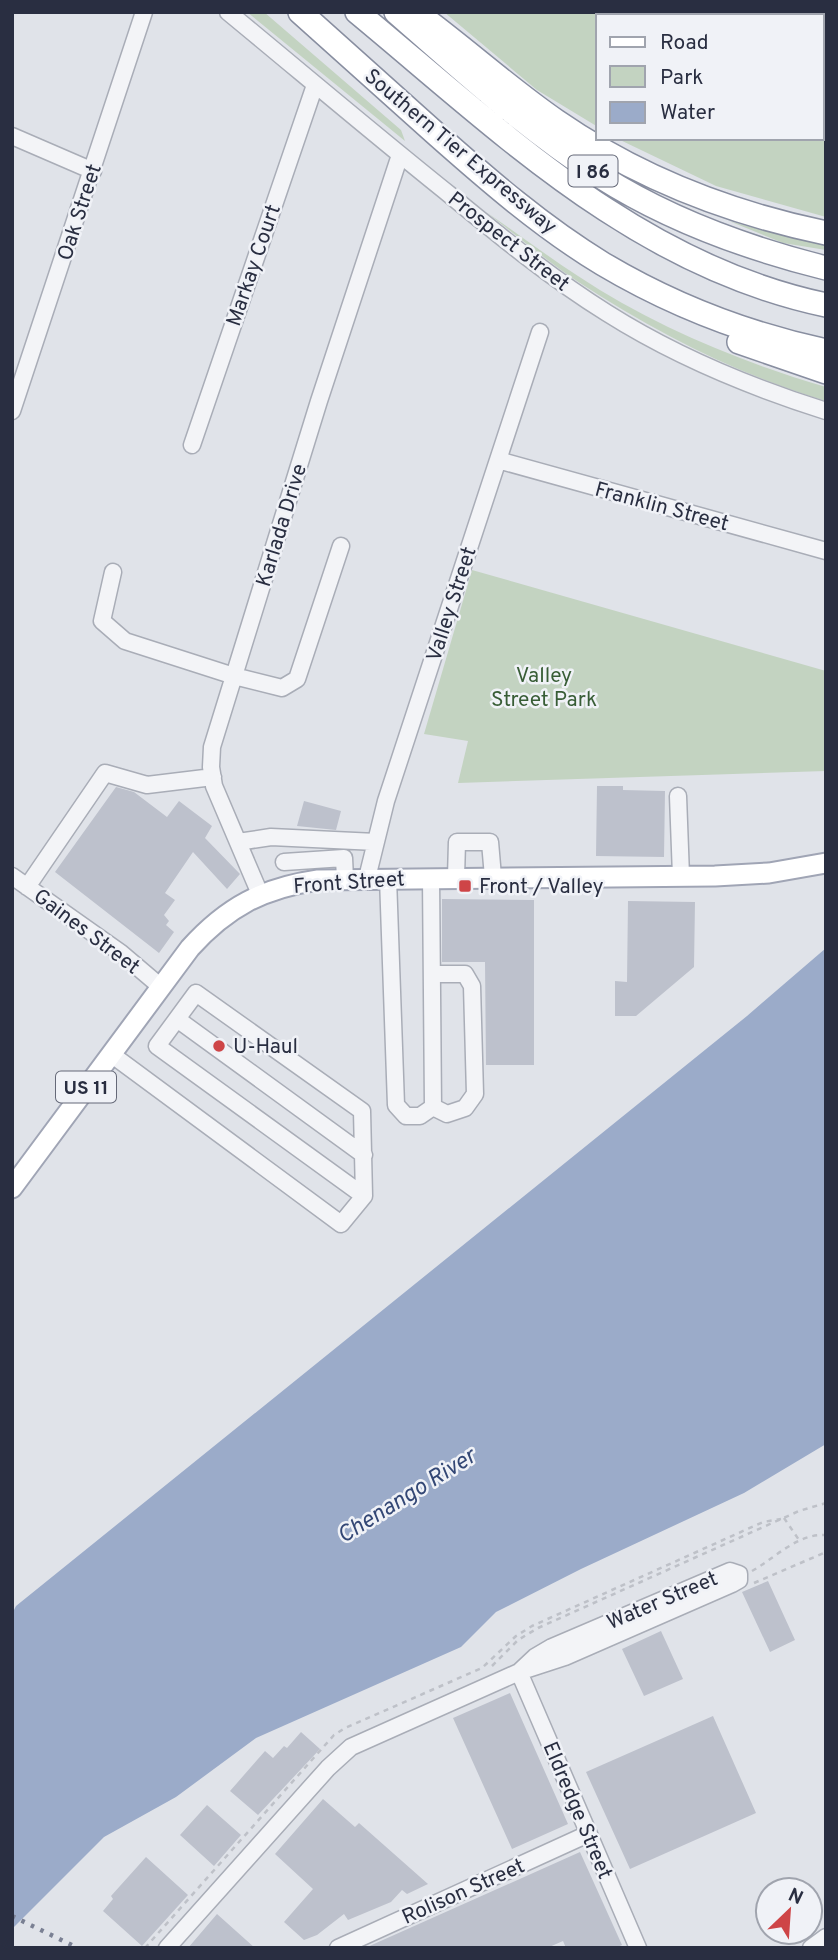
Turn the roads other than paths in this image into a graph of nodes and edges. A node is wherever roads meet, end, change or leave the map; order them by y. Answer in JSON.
{"nodes":[{"id":1,"x":144,"y":12,"type":"edge"},
{"id":2,"x":228,"y":12,"type":"edge"},
{"id":3,"x":300,"y":12,"type":"edge"},
{"id":4,"x":358,"y":12,"type":"edge"},
{"id":5,"x":396,"y":12,"type":"edge"},
{"id":6,"x":415,"y":12,"type":"edge"},
{"id":7,"x":315,"y":85,"type":"junction"},
{"id":8,"x":12,"y":136,"type":"edge"},
{"id":9,"x":400,"y":155,"type":"junction"},
{"id":10,"x":93,"y":171,"type":"junction"},
{"id":11,"x":826,"y":233,"type":"edge"},
{"id":12,"x":603,"y":264,"type":"junction"},
{"id":13,"x":826,"y":268,"type":"edge"},
{"id":14,"x":826,"y":305,"type":"edge"},
{"id":15,"x":540,"y":332,"type":"dead end"},
{"id":16,"x":826,"y":351,"type":"edge"},
{"id":17,"x":826,"y":372,"type":"edge"},
{"id":18,"x":12,"y":411,"type":"edge"},
{"id":19,"x":826,"y":411,"type":"edge"},
{"id":20,"x":192,"y":445,"type":"dead end"},
{"id":21,"x":498,"y":460,"type":"junction"},
{"id":22,"x":341,"y":546,"type":"dead end"},
{"id":23,"x":826,"y":551,"type":"edge"},
{"id":24,"x":113,"y":572,"type":"dead end"},
{"id":25,"x":234,"y":676,"type":"junction"},
{"id":26,"x":213,"y":777,"type":"junction"},
{"id":27,"x":678,"y":796,"type":"dead end"},
{"id":28,"x":271,"y":837,"type":"junction"},
{"id":29,"x":238,"y":842,"type":"junction"},
{"id":30,"x":376,"y":842,"type":"junction"},
{"id":31,"x":344,"y":849,"type":"junction"},
{"id":32,"x":284,"y":862,"type":"junction"},
{"id":33,"x":826,"y":863,"type":"edge"},
{"id":34,"x":12,"y":876,"type":"edge"},
{"id":35,"x":681,"y":876,"type":"junction"},
{"id":36,"x":456,"y":877,"type":"junction"},
{"id":37,"x":493,"y":877,"type":"junction"},
{"id":38,"x":367,"y":878,"type":"junction"},
{"id":39,"x":388,"y":878,"type":"junction"},
{"id":40,"x":431,"y":878,"type":"junction"},
{"id":41,"x":345,"y":879,"type":"junction"},
{"id":42,"x":295,"y":883,"type":"junction"},
{"id":43,"x":27,"y":887,"type":"junction"},
{"id":44,"x":260,"y":894,"type":"junction"},
{"id":45,"x":432,"y":974,"type":"junction"},
{"id":46,"x":161,"y":987,"type":"junction"},
{"id":47,"x":177,"y":1019,"type":"junction"},
{"id":48,"x":111,"y":1054,"type":"junction"},
{"id":49,"x":433,"y":1107,"type":"junction"},
{"id":50,"x":363,"y":1155,"type":"junction"},
{"id":51,"x":12,"y":1188,"type":"edge"},
{"id":52,"x":364,"y":1196,"type":"junction"},
{"id":53,"x":740,"y":1577,"type":"road end"},
{"id":54,"x":519,"y":1672,"type":"junction"},
{"id":55,"x":588,"y":1834,"type":"junction"},
{"id":56,"x":826,"y":1937,"type":"edge"},
{"id":57,"x":167,"y":1948,"type":"edge"},
{"id":58,"x":338,"y":1948,"type":"edge"},
{"id":59,"x":638,"y":1948,"type":"edge"},
{"id":60,"x":811,"y":1948,"type":"edge"}],
"edges":[{"from":1,"to":10,"type":"street","name":"Oak Street"},
{"from":2,"to":7,"type":"street","name":"Prospect Street"},
{"from":3,"to":12,"type":"highway","name":"Southern Tier Expressway"},
{"from":4,"to":14,"type":"highway"},
{"from":5,"to":13,"type":"highway","number":"I 86"},
{"from":6,"to":11,"type":"highway"},
{"from":7,"to":9,"type":"street","name":"Prospect Street"},
{"from":7,"to":20,"type":"street","name":"Markay Court"},
{"from":8,"to":10,"type":"street"},
{"from":9,"to":19,"type":"street","name":"Prospect Street"},
{"from":9,"to":25,"type":"street","name":"Karlada Drive"},
{"from":10,"to":18,"type":"street","name":"Oak Street"},
{"from":12,"to":16,"type":"highway","name":"Southern Tier Expressway"},
{"from":12,"to":17,"type":"highway"},
{"from":15,"to":21,"type":"street","name":"Valley Street"},
{"from":21,"to":23,"type":"street","name":"Franklin Street"},
{"from":21,"to":30,"type":"street","name":"Valley Street"},
{"from":22,"to":25,"type":"street"},
{"from":24,"to":25,"type":"street"},
{"from":25,"to":26,"type":"street","name":"Karlada Drive"},
{"from":26,"to":29,"type":"street","name":"Karlada Drive"},
{"from":26,"to":43,"type":"street"},
{"from":27,"to":35,"type":"street"},
{"from":28,"to":29,"type":"street"},
{"from":28,"to":31,"type":"street"},
{"from":28,"to":32,"type":"street"},
{"from":29,"to":44,"type":"street","name":"Karlada Drive"},
{"from":30,"to":31,"type":"street"},
{"from":30,"to":38,"type":"street","name":"Valley Street"},
{"from":31,"to":32,"type":"street"},
{"from":31,"to":41,"type":"street"},
{"from":32,"to":42,"type":"street"},
{"from":33,"to":35,"type":"main road","name":"Front Street","number":"US 11"},
{"from":34,"to":43,"type":"street","name":"Gaines Street"},
{"from":35,"to":37,"type":"main road","name":"Front Street","number":"US 11"},
{"from":36,"to":37,"type":"main road","name":"Front Street","number":"US 11"},
{"from":36,"to":37,"type":"street"},
{"from":36,"to":40,"type":"main road","name":"Front Street","number":"US 11"},
{"from":38,"to":39,"type":"main road","name":"Front Street","number":"US 11"},
{"from":38,"to":41,"type":"main road","name":"Front Street","number":"US 11"},
{"from":39,"to":40,"type":"main road","name":"Front Street","number":"US 11"},
{"from":39,"to":49,"type":"street"},
{"from":40,"to":45,"type":"street"},
{"from":41,"to":42,"type":"main road","name":"Front Street","number":"US 11"},
{"from":42,"to":44,"type":"main road","name":"Front Street","number":"US 11"},
{"from":43,"to":46,"type":"street","name":"Gaines Street"},
{"from":44,"to":46,"type":"main road","name":"Front Street","number":"US 11"},
{"from":45,"to":49,"type":"street"},
{"from":45,"to":49,"type":"street"},
{"from":46,"to":48,"type":"main road","name":"Front Street","number":"US 11"},
{"from":47,"to":50,"type":"street"},
{"from":47,"to":50,"type":"street"},
{"from":47,"to":52,"type":"street"},
{"from":48,"to":51,"type":"main road","name":"Front Street","number":"US 11"},
{"from":48,"to":52,"type":"street"},
{"from":50,"to":52,"type":"street"},
{"from":53,"to":54,"type":"street","name":"Water Street"},
{"from":54,"to":55,"type":"street","name":"Eldredge Street"},
{"from":54,"to":57,"type":"street","name":"Water Street"},
{"from":55,"to":58,"type":"street","name":"Rolison Street"},
{"from":55,"to":59,"type":"street","name":"Eldredge Street"},
{"from":56,"to":60,"type":"street"}]}
